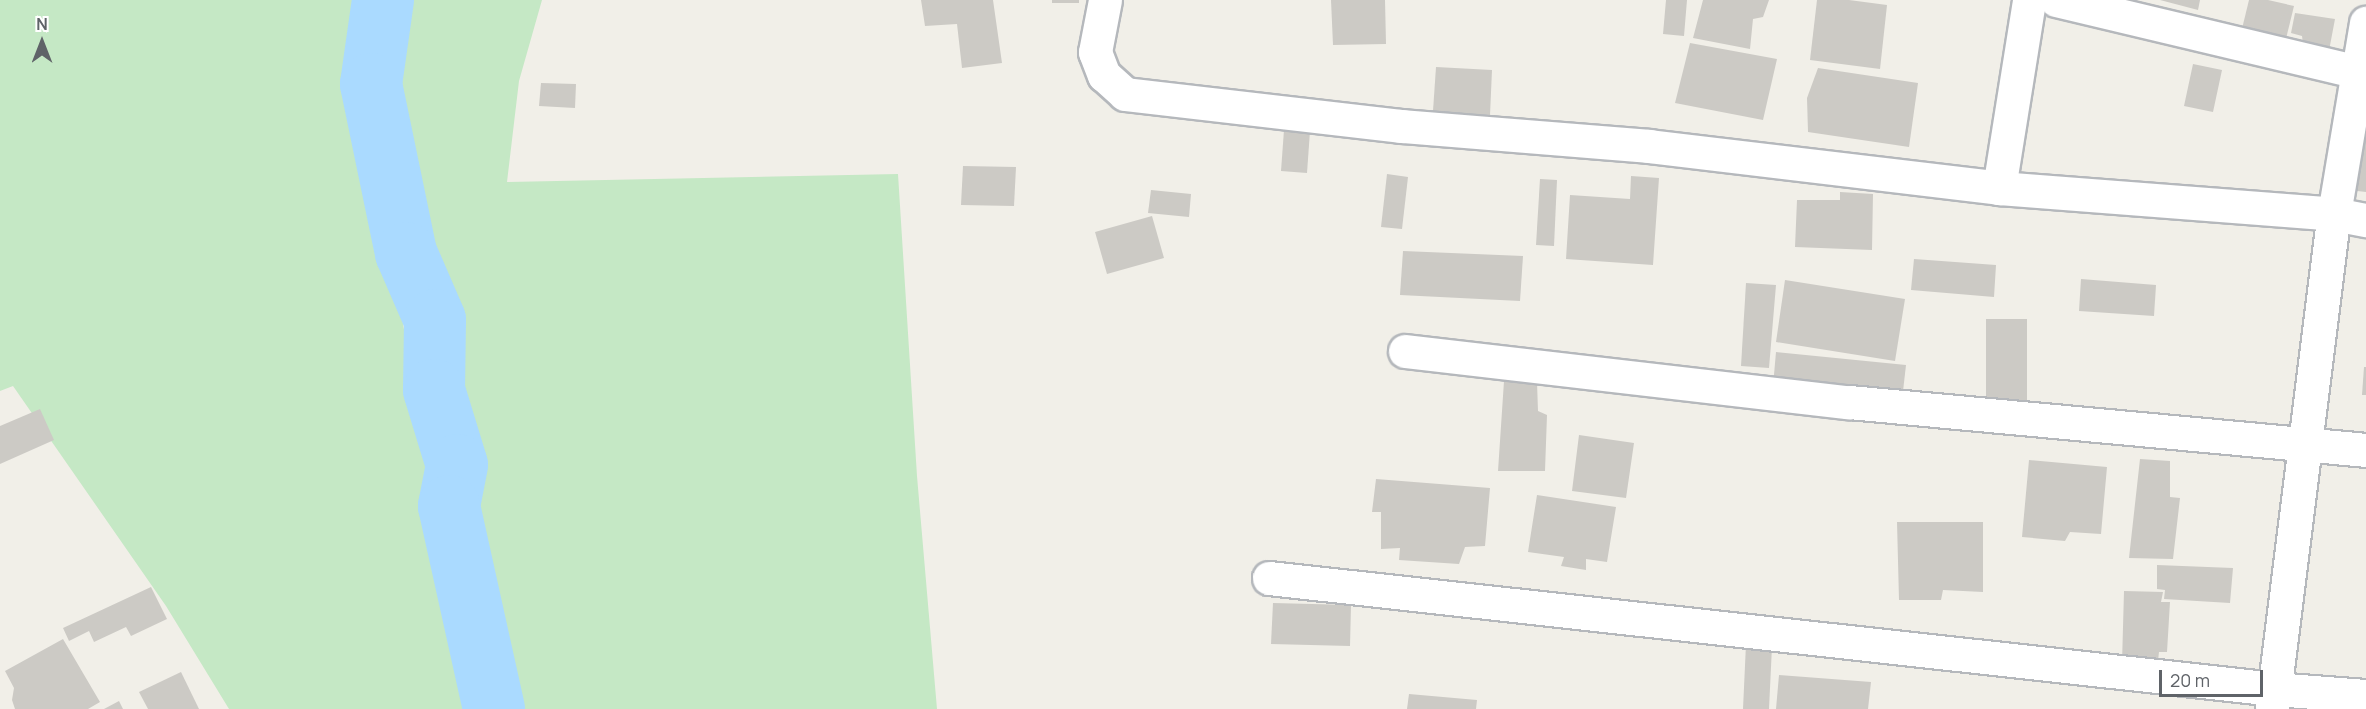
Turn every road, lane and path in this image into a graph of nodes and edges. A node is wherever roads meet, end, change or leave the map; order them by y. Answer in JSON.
{"nodes":[{"id":1,"x":1105,"y":0,"type":"edge"},
{"id":2,"x":2029,"y":0,"type":"edge"},
{"id":3,"x":2056,"y":0,"type":"edge"},
{"id":4,"x":2366,"y":23,"type":"edge"},
{"id":5,"x":2361,"y":73,"type":"edge"},
{"id":6,"x":1999,"y":188,"type":"junction"},
{"id":7,"x":2334,"y":214,"type":"junction"},
{"id":8,"x":2366,"y":220,"type":"edge"},
{"id":9,"x":1405,"y":351,"type":"dead end"},
{"id":10,"x":2305,"y":443,"type":"junction"},
{"id":11,"x":2366,"y":450,"type":"edge"},
{"id":12,"x":1269,"y":578,"type":"dead end"},
{"id":13,"x":2366,"y":696,"type":"edge"},
{"id":14,"x":2273,"y":699,"type":"edge"}],
"edges":[{"from":1,"to":6,"type":"street"},
{"from":2,"to":6,"type":"street"},
{"from":3,"to":5,"type":"street"},
{"from":4,"to":5,"type":"street"},
{"from":5,"to":7,"type":"street"},
{"from":6,"to":7,"type":"street"},
{"from":7,"to":8,"type":"street"},
{"from":7,"to":10,"type":"street"},
{"from":9,"to":10,"type":"street"},
{"from":10,"to":11,"type":"street"},
{"from":10,"to":14,"type":"street"},
{"from":12,"to":14,"type":"street"},
{"from":13,"to":14,"type":"street"}]}
